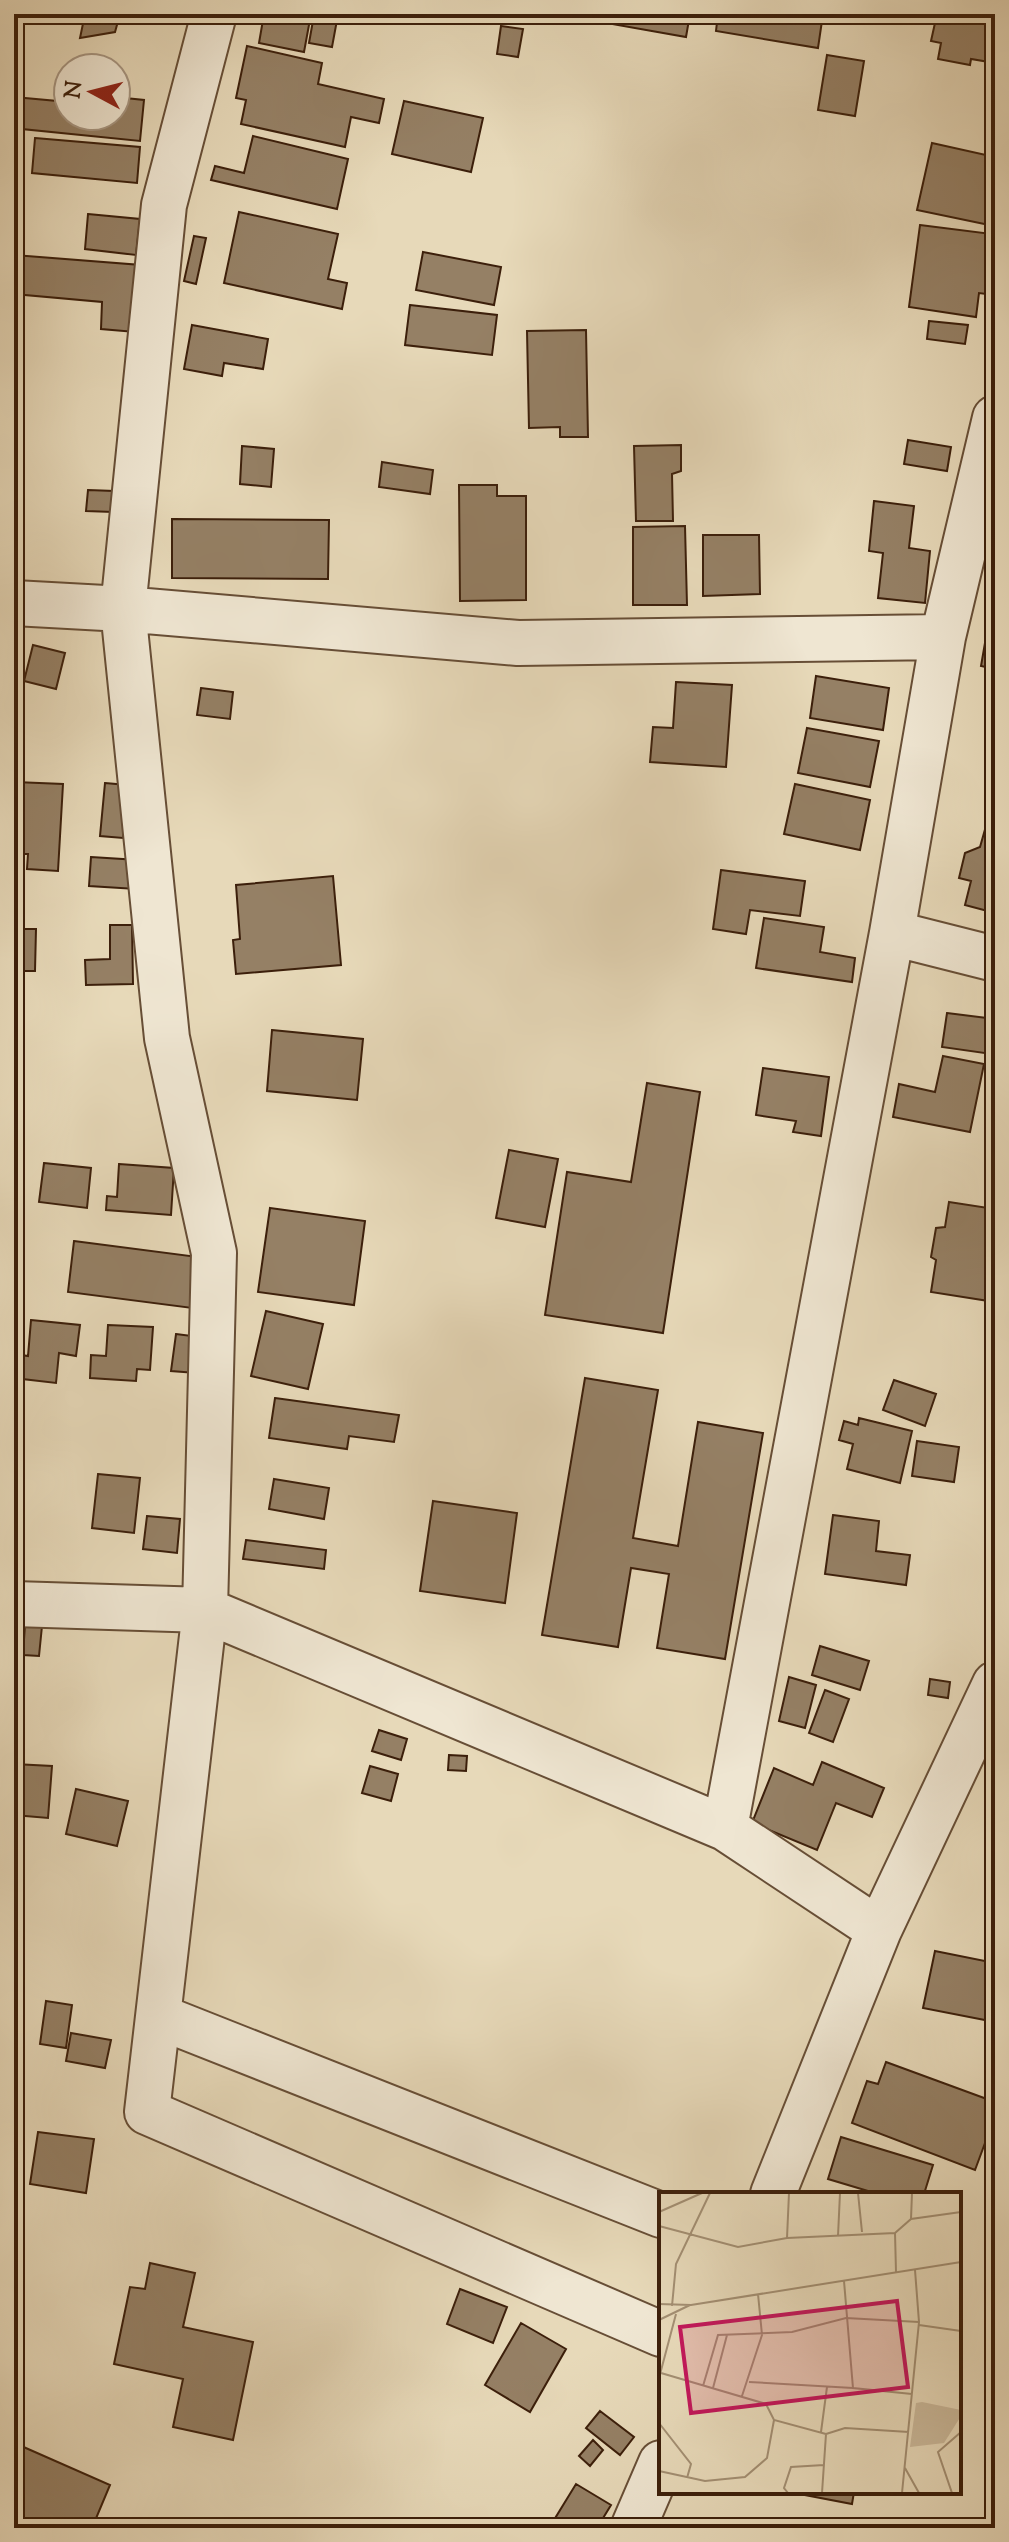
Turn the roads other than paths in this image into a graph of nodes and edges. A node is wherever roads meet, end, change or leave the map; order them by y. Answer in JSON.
{"nodes":[{"id":1,"x":214,"y":14,"type":"edge"},
{"id":2,"x":995,"y":418,"type":"edge"},
{"id":3,"x":14,"y":603,"type":"edge"},
{"id":4,"x":123,"y":609,"type":"junction"},
{"id":5,"x":943,"y":637,"type":"junction"},
{"id":6,"x":892,"y":933,"type":"junction"},
{"id":7,"x":995,"y":959,"type":"edge"},
{"id":8,"x":14,"y":1604,"type":"edge"},
{"id":9,"x":205,"y":1610,"type":"junction"},
{"id":10,"x":995,"y":1684,"type":"edge"},
{"id":11,"x":725,"y":1828,"type":"junction"},
{"id":12,"x":879,"y":1930,"type":"junction"},
{"id":13,"x":160,"y":2017,"type":"junction"},
{"id":14,"x":774,"y":2192,"type":"edge"},
{"id":15,"x":659,"y":2214,"type":"edge"},
{"id":16,"x":659,"y":2333,"type":"edge"},
{"id":17,"x":659,"y":2468,"type":"edge"},
{"id":18,"x":633,"y":2528,"type":"edge"}],
"edges":[{"from":1,"to":4,"type":"street"},
{"from":2,"to":5,"type":"street"},
{"from":3,"to":4,"type":"street"},
{"from":4,"to":5,"type":"street"},
{"from":4,"to":9,"type":"street"},
{"from":5,"to":6,"type":"street"},
{"from":6,"to":7,"type":"street"},
{"from":6,"to":11,"type":"street"},
{"from":8,"to":9,"type":"street"},
{"from":9,"to":11,"type":"street"},
{"from":9,"to":13,"type":"street"},
{"from":10,"to":12,"type":"street"},
{"from":11,"to":12,"type":"street"},
{"from":12,"to":14,"type":"street"},
{"from":13,"to":15,"type":"street"},
{"from":13,"to":16,"type":"street"},
{"from":17,"to":18,"type":"street"}]}
